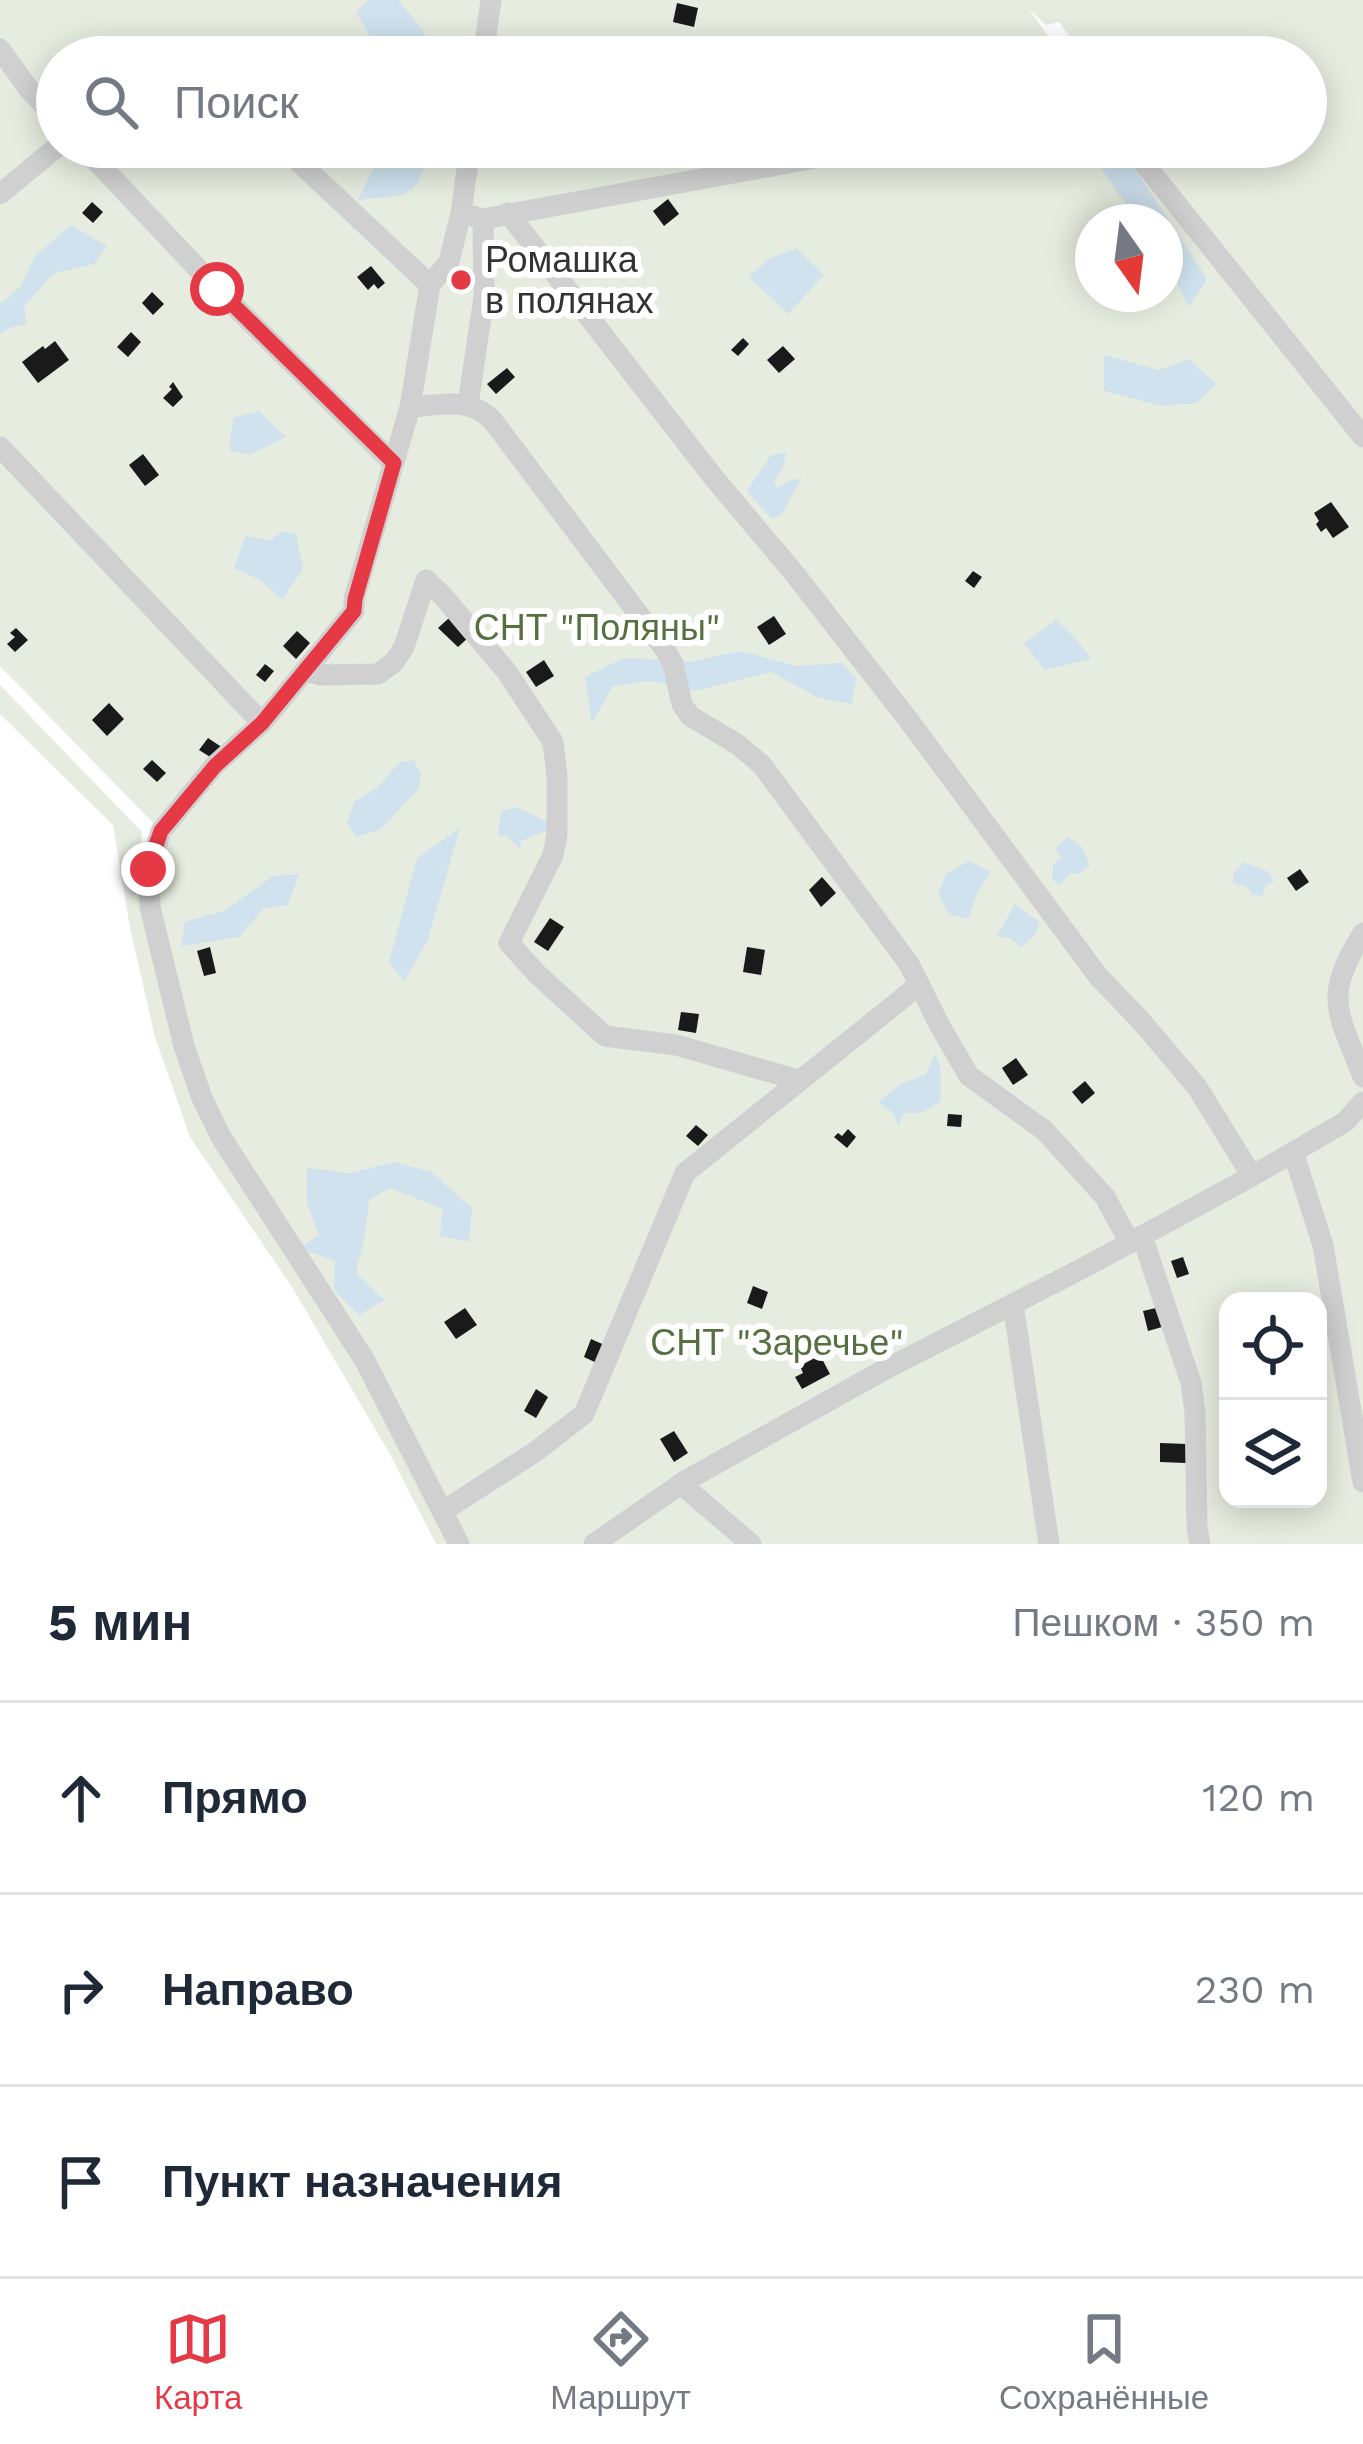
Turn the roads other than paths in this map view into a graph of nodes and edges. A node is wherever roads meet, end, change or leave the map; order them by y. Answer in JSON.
{"nodes":[{"id":1,"x":491,"y":0,"type":"edge"},
{"id":2,"x":486,"y":36,"type":"edge"},
{"id":3,"x":0,"y":49,"type":"edge"},
{"id":4,"x":36,"y":97,"type":"edge"},
{"id":5,"x":36,"y":164,"type":"edge"},
{"id":6,"x":103,"y":168,"type":"edge"},
{"id":7,"x":305,"y":168,"type":"edge"},
{"id":8,"x":471,"y":168,"type":"edge"},
{"id":9,"x":758,"y":168,"type":"edge"},
{"id":10,"x":1148,"y":168,"type":"edge"},
{"id":11,"x":0,"y":194,"type":"edge"},
{"id":12,"x":508,"y":213,"type":"junction"},
{"id":13,"x":472,"y":216,"type":"junction"},
{"id":14,"x":430,"y":285,"type":"junction"},
{"id":15,"x":468,"y":404,"type":"junction"},
{"id":16,"x":410,"y":407,"type":"junction"},
{"id":17,"x":1363,"y":437,"type":"edge"},
{"id":18,"x":0,"y":447,"type":"edge"},
{"id":19,"x":394,"y":463,"type":"junction"},
{"id":20,"x":305,"y":670,"type":"junction"},
{"id":21,"x":262,"y":723,"type":"junction"},
{"id":22,"x":1363,"y":933,"type":"edge"},
{"id":23,"x":920,"y":985,"type":"junction"},
{"id":24,"x":1363,"y":1077,"type":"edge"},
{"id":25,"x":798,"y":1080,"type":"junction"},
{"id":26,"x":1363,"y":1102,"type":"edge"},
{"id":27,"x":1292,"y":1152,"type":"junction"},
{"id":28,"x":1252,"y":1176,"type":"junction"},
{"id":29,"x":1136,"y":1239,"type":"junction"},
{"id":30,"x":1013,"y":1304,"type":"junction"},
{"id":31,"x":1363,"y":1481,"type":"edge"},
{"id":32,"x":681,"y":1484,"type":"junction"},
{"id":33,"x":442,"y":1511,"type":"junction"},
{"id":34,"x":458,"y":1544,"type":"edge"},
{"id":35,"x":594,"y":1544,"type":"edge"},
{"id":36,"x":751,"y":1544,"type":"edge"},
{"id":37,"x":1049,"y":1544,"type":"edge"},
{"id":38,"x":1200,"y":1544,"type":"edge"}],
"edges":[{"from":1,"to":2,"type":"street"},
{"from":3,"to":4,"type":"street"},
{"from":5,"to":11,"type":"street"},
{"from":6,"to":19,"type":"street"},
{"from":7,"to":14,"type":"street"},
{"from":8,"to":13,"type":"street"},
{"from":9,"to":12,"type":"street"},
{"from":10,"to":17,"type":"street"},
{"from":12,"to":13,"type":"street"},
{"from":12,"to":28,"type":"street"},
{"from":13,"to":14,"type":"street"},
{"from":13,"to":15,"type":"street"},
{"from":14,"to":16,"type":"street"},
{"from":15,"to":16,"type":"street"},
{"from":15,"to":23,"type":"street"},
{"from":16,"to":19,"type":"street"},
{"from":18,"to":21,"type":"street"},
{"from":19,"to":20,"type":"street"},
{"from":20,"to":21,"type":"street"},
{"from":20,"to":25,"type":"street"},
{"from":21,"to":33,"type":"street"},
{"from":22,"to":24,"type":"street"},
{"from":23,"to":25,"type":"street"},
{"from":23,"to":29,"type":"street"},
{"from":25,"to":33,"type":"street"},
{"from":26,"to":27,"type":"street"},
{"from":27,"to":28,"type":"street"},
{"from":27,"to":31,"type":"street"},
{"from":28,"to":29,"type":"street"},
{"from":29,"to":30,"type":"street"},
{"from":29,"to":38,"type":"street"},
{"from":30,"to":32,"type":"street"},
{"from":30,"to":37,"type":"street"},
{"from":32,"to":35,"type":"street"},
{"from":32,"to":36,"type":"street"},
{"from":33,"to":34,"type":"street"}]}
